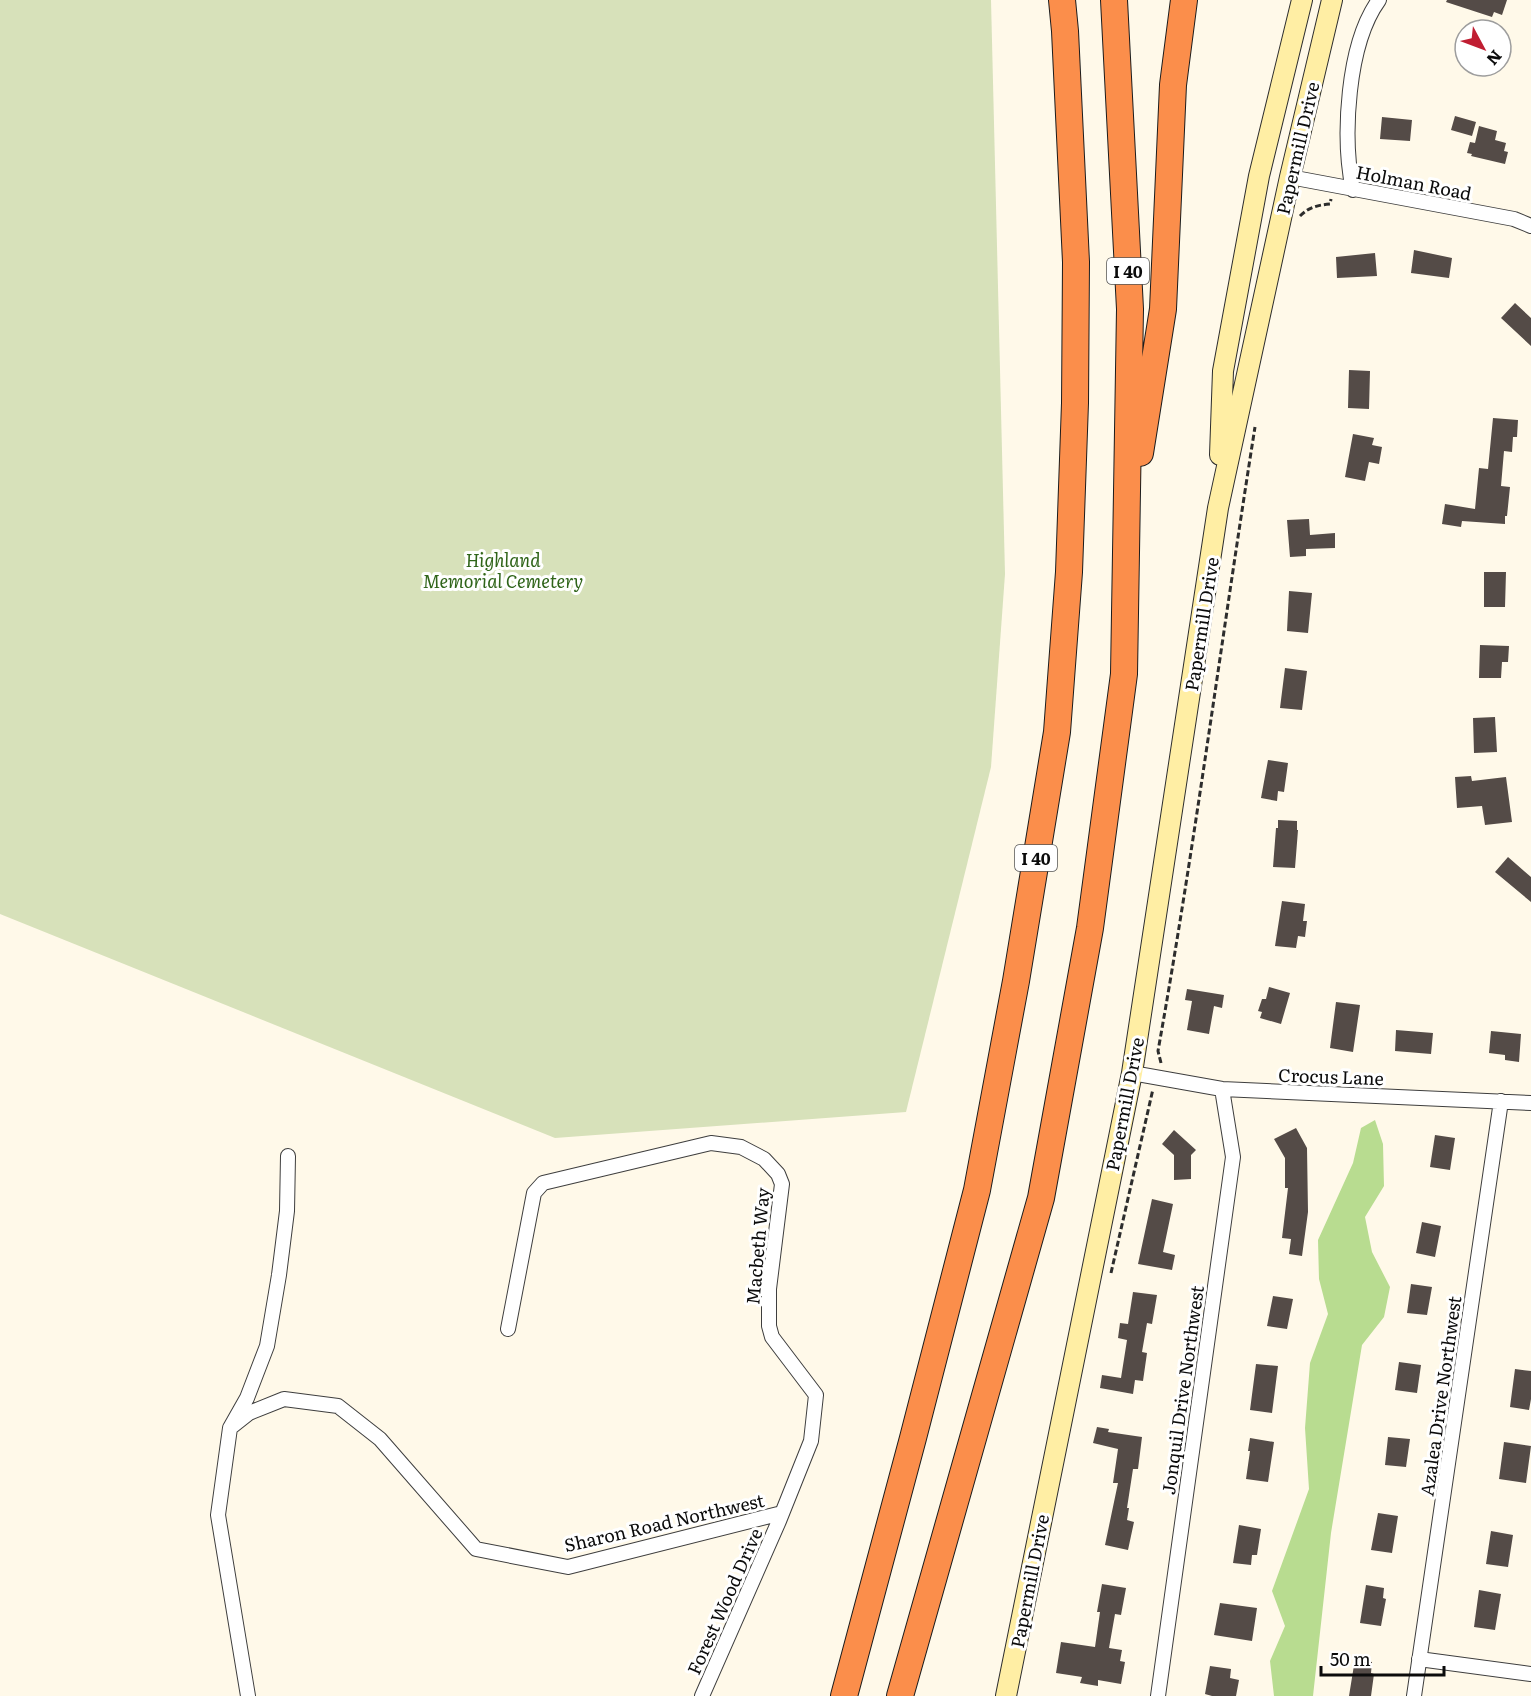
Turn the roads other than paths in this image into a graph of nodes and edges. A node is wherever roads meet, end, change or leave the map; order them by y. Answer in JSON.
{"nodes":[{"id":1,"x":1062,"y":0,"type":"edge"},
{"id":2,"x":1114,"y":0,"type":"edge"},
{"id":3,"x":1169,"y":0,"type":"edge"},
{"id":4,"x":1184,"y":0,"type":"edge"},
{"id":5,"x":1302,"y":0,"type":"edge"},
{"id":6,"x":1332,"y":0,"type":"edge"},
{"id":7,"x":1379,"y":0,"type":"edge"},
{"id":8,"x":1173,"y":85,"type":"junction"},
{"id":9,"x":1290,"y":177,"type":"junction"},
{"id":10,"x":1353,"y":189,"type":"junction"},
{"id":11,"x":1531,"y":226,"type":"edge"},
{"id":12,"x":1218,"y":508,"type":"junction"},
{"id":13,"x":1126,"y":542,"type":"junction"},
{"id":14,"x":1132,"y":1073,"type":"junction"},
{"id":15,"x":1222,"y":1089,"type":"junction"},
{"id":16,"x":1501,"y":1101,"type":"junction"},
{"id":17,"x":1531,"y":1103,"type":"edge"},
{"id":18,"x":288,"y":1156,"type":"dead end"},
{"id":19,"x":508,"y":1329,"type":"dead end"},
{"id":20,"x":230,"y":1428,"type":"junction"},
{"id":21,"x":780,"y":1517,"type":"junction"},
{"id":22,"x":1419,"y":1659,"type":"junction"},
{"id":23,"x":1531,"y":1674,"type":"edge"},
{"id":24,"x":248,"y":1696,"type":"edge"},
{"id":25,"x":702,"y":1696,"type":"edge"},
{"id":26,"x":844,"y":1696,"type":"edge"},
{"id":27,"x":900,"y":1696,"type":"edge"},
{"id":28,"x":1006,"y":1696,"type":"edge"},
{"id":29,"x":1158,"y":1696,"type":"edge"},
{"id":30,"x":1414,"y":1696,"type":"edge"}],
"edges":[{"from":1,"to":26,"type":"highway","number":"I 40"},
{"from":2,"to":13,"type":"highway","number":"I 40"},
{"from":3,"to":8,"type":"highway"},
{"from":4,"to":8,"type":"highway"},
{"from":5,"to":12,"type":"main road","name":"Papermill Drive"},
{"from":6,"to":9,"type":"main road","name":"Papermill Drive"},
{"from":7,"to":10,"type":"street"},
{"from":8,"to":13,"type":"highway"},
{"from":9,"to":10,"type":"street","name":"Holman Road"},
{"from":9,"to":12,"type":"main road","name":"Papermill Drive"},
{"from":10,"to":11,"type":"street","name":"Holman Road"},
{"from":12,"to":14,"type":"main road","name":"Papermill Drive"},
{"from":13,"to":27,"type":"highway","number":"I 40"},
{"from":14,"to":15,"type":"street","name":"Crocus Lane"},
{"from":14,"to":28,"type":"main road","name":"Papermill Drive"},
{"from":15,"to":16,"type":"street","name":"Crocus Lane"},
{"from":15,"to":29,"type":"street","name":"Jonquil Drive Northwest"},
{"from":16,"to":17,"type":"street","name":"Crocus Lane"},
{"from":16,"to":22,"type":"street","name":"Azalea Drive Northwest"},
{"from":18,"to":20,"type":"street"},
{"from":19,"to":21,"type":"street","name":"Macbeth Way"},
{"from":20,"to":21,"type":"street","name":"Sharon Road Northwest"},
{"from":20,"to":24,"type":"street"},
{"from":21,"to":25,"type":"street","name":"Forest Wood Drive"},
{"from":22,"to":23,"type":"street"},
{"from":22,"to":30,"type":"street","name":"Azalea Drive Northwest"}]}
